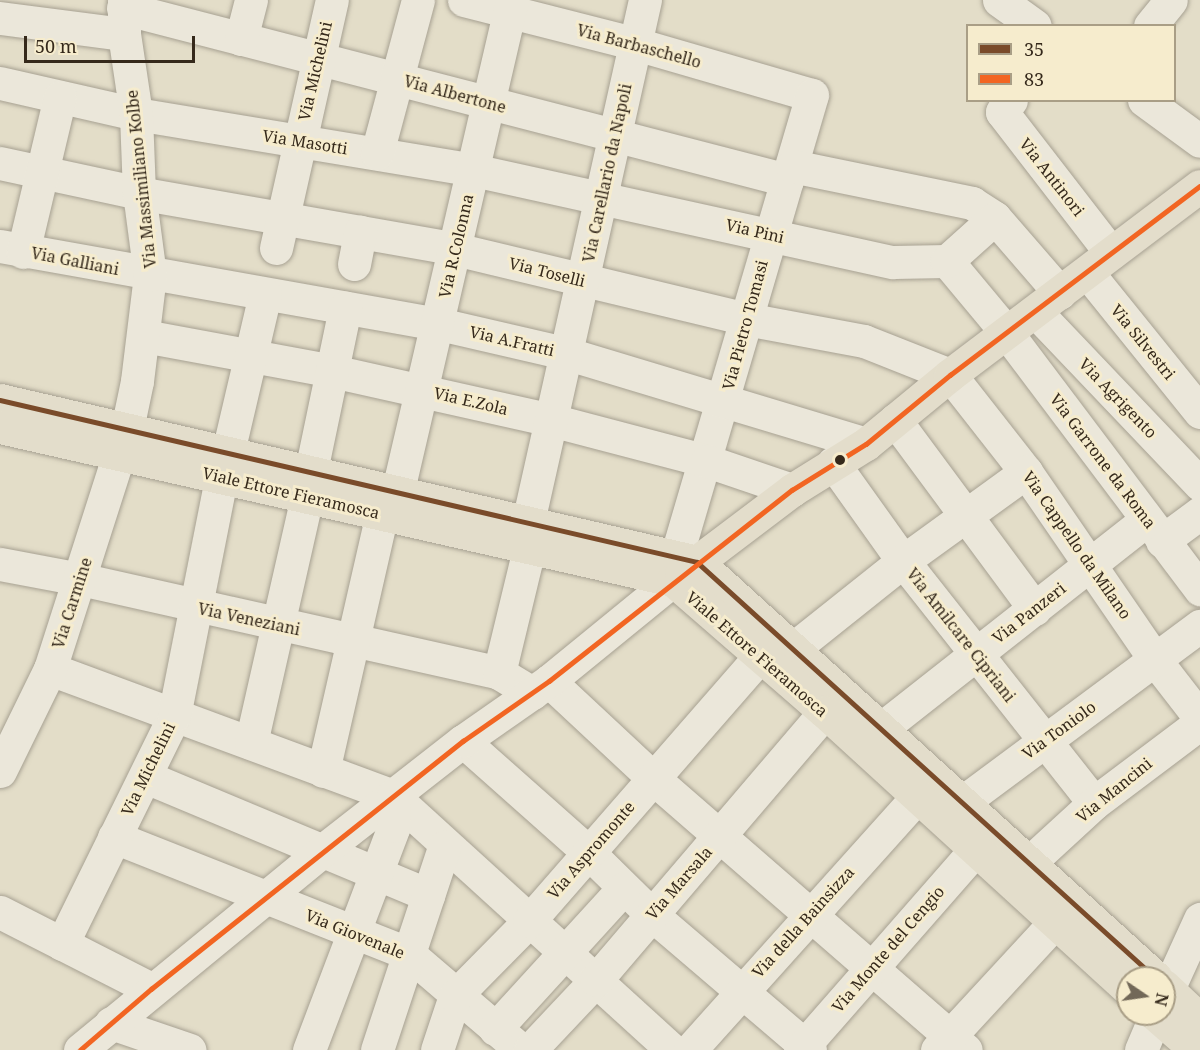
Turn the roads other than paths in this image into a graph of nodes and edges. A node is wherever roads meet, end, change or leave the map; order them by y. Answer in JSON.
{"nodes":[{"id":1,"x":251,"y":0,"type":"edge"},
{"id":2,"x":332,"y":0,"type":"edge"},
{"id":3,"x":418,"y":0,"type":"edge"},
{"id":4,"x":464,"y":0,"type":"edge"},
{"id":5,"x":645,"y":0,"type":"edge"},
{"id":6,"x":999,"y":0,"type":"edge"},
{"id":7,"x":1171,"y":0,"type":"edge"},
{"id":8,"x":511,"y":6,"type":"edge"},
{"id":9,"x":123,"y":14,"type":"edge"},
{"id":10,"x":0,"y":18,"type":"edge"},
{"id":11,"x":1032,"y":24,"type":"edge"},
{"id":12,"x":1152,"y":24,"type":"edge"},
{"id":13,"x":241,"y":39,"type":"junction"},
{"id":14,"x":636,"y":44,"type":"junction"},
{"id":15,"x":318,"y":60,"type":"junction"},
{"id":16,"x":397,"y":79,"type":"junction"},
{"id":17,"x":0,"y":83,"type":"edge"},
{"id":18,"x":812,"y":95,"type":"joint"},
{"id":19,"x":60,"y":97,"type":"junction"},
{"id":20,"x":1010,"y":102,"type":"edge"},
{"id":21,"x":1147,"y":102,"type":"edge"},
{"id":22,"x":488,"y":104,"type":"junction"},
{"id":23,"x":136,"y":114,"type":"junction"},
{"id":24,"x":615,"y":137,"type":"junction"},
{"id":25,"x":1200,"y":141,"type":"edge"},
{"id":26,"x":299,"y":142,"type":"junction"},
{"id":27,"x":377,"y":153,"type":"junction"},
{"id":28,"x":0,"y":163,"type":"edge"},
{"id":29,"x":473,"y":170,"type":"junction"},
{"id":30,"x":789,"y":173,"type":"junction"},
{"id":31,"x":42,"y":174,"type":"junction"},
{"id":32,"x":1200,"y":186,"type":"edge"},
{"id":33,"x":139,"y":193,"type":"junction"},
{"id":34,"x":604,"y":196,"type":"junction"},
{"id":35,"x":995,"y":218,"type":"junction"},
{"id":36,"x":360,"y":232,"type":"junction"},
{"id":37,"x":279,"y":233,"type":"junction"},
{"id":38,"x":769,"y":235,"type":"junction"},
{"id":39,"x":12,"y":249,"type":"edge"},
{"id":40,"x":455,"y":249,"type":"junction"},
{"id":41,"x":947,"y":261,"type":"junction"},
{"id":42,"x":1099,"y":262,"type":"junction"},
{"id":43,"x":354,"y":264,"type":"dead end"},
{"id":44,"x":150,"y":275,"type":"junction"},
{"id":45,"x":583,"y":281,"type":"junction"},
{"id":46,"x":265,"y":294,"type":"junction"},
{"id":47,"x":1048,"y":302,"type":"junction"},
{"id":48,"x":345,"y":308,"type":"junction"},
{"id":49,"x":746,"y":319,"type":"junction"},
{"id":50,"x":439,"y":324,"type":"junction"},
{"id":51,"x":1007,"y":333,"type":"junction"},
{"id":52,"x":144,"y":336,"type":"junction"},
{"id":53,"x":565,"y":353,"type":"junction"},
{"id":54,"x":250,"y":355,"type":"junction"},
{"id":55,"x":332,"y":371,"type":"junction"},
{"id":56,"x":950,"y":375,"type":"junction"},
{"id":57,"x":422,"y":390,"type":"junction"},
{"id":58,"x":725,"y":399,"type":"junction"},
{"id":59,"x":0,"y":400,"type":"edge"},
{"id":60,"x":1200,"y":412,"type":"edge"},
{"id":61,"x":551,"y":420,"type":"junction"},
{"id":62,"x":895,"y":420,"type":"junction"},
{"id":63,"x":0,"y":427,"type":"edge"},
{"id":64,"x":123,"y":442,"type":"junction"},
{"id":65,"x":866,"y":444,"type":"junction"},
{"id":66,"x":707,"y":461,"type":"junction"},
{"id":67,"x":833,"y":463,"type":"junction"},
{"id":68,"x":225,"y":465,"type":"junction"},
{"id":69,"x":1026,"y":472,"type":"junction"},
{"id":70,"x":309,"y":483,"type":"junction"},
{"id":71,"x":1200,"y":484,"type":"edge"},
{"id":72,"x":792,"y":490,"type":"junction"},
{"id":73,"x":390,"y":502,"type":"junction"},
{"id":74,"x":1200,"y":513,"type":"edge"},
{"id":75,"x":966,"y":517,"type":"junction"},
{"id":76,"x":1154,"y":531,"type":"junction"},
{"id":77,"x":529,"y":533,"type":"junction"},
{"id":78,"x":903,"y":561,"type":"junction"},
{"id":79,"x":1092,"y":562,"type":"junction"},
{"id":80,"x":0,"y":564,"type":"edge"},
{"id":81,"x":682,"y":566,"type":"junction"},
{"id":82,"x":81,"y":579,"type":"junction"},
{"id":83,"x":1200,"y":588,"type":"edge"},
{"id":84,"x":195,"y":607,"type":"junction"},
{"id":85,"x":1035,"y":609,"type":"junction"},
{"id":86,"x":276,"y":624,"type":"junction"},
{"id":87,"x":1200,"y":626,"type":"edge"},
{"id":88,"x":353,"y":641,"type":"junction"},
{"id":89,"x":794,"y":648,"type":"junction"},
{"id":90,"x":976,"y":655,"type":"junction"},
{"id":91,"x":759,"y":657,"type":"junction"},
{"id":92,"x":1155,"y":660,"type":"junction"},
{"id":93,"x":50,"y":669,"type":"junction"},
{"id":94,"x":499,"y":673,"type":"junction"},
{"id":95,"x":541,"y":687,"type":"junction"},
{"id":96,"x":825,"y":712,"type":"junction"},
{"id":97,"x":174,"y":716,"type":"junction"},
{"id":98,"x":1200,"y":718,"type":"edge"},
{"id":99,"x":1200,"y":723,"type":"edge"},
{"id":100,"x":882,"y":728,"type":"junction"},
{"id":101,"x":1044,"y":740,"type":"junction"},
{"id":102,"x":463,"y":741,"type":"junction"},
{"id":103,"x":251,"y":744,"type":"junction"},
{"id":104,"x":0,"y":771,"type":"edge"},
{"id":105,"x":323,"y":771,"type":"junction"},
{"id":106,"x":146,"y":777,"type":"junction"},
{"id":107,"x":654,"y":779,"type":"junction"},
{"id":108,"x":393,"y":796,"type":"junction"},
{"id":109,"x":918,"y":796,"type":"junction"},
{"id":110,"x":964,"y":801,"type":"junction"},
{"id":111,"x":1094,"y":803,"type":"junction"},
{"id":112,"x":720,"y":836,"type":"junction"},
{"id":113,"x":114,"y":837,"type":"junction"},
{"id":114,"x":444,"y":847,"type":"junction"},
{"id":115,"x":976,"y":849,"type":"junction"},
{"id":116,"x":322,"y":851,"type":"junction"},
{"id":117,"x":589,"y":853,"type":"junction"},
{"id":118,"x":1031,"y":861,"type":"junction"},
{"id":119,"x":377,"y":873,"type":"junction"},
{"id":120,"x":623,"y":889,"type":"junction"},
{"id":121,"x":428,"y":895,"type":"junction"},
{"id":122,"x":266,"y":897,"type":"junction"},
{"id":123,"x":0,"y":912,"type":"edge"},
{"id":124,"x":651,"y":914,"type":"junction"},
{"id":125,"x":809,"y":915,"type":"junction"},
{"id":126,"x":1200,"y":919,"type":"edge"},
{"id":127,"x":529,"y":921,"type":"junction"},
{"id":128,"x":1055,"y":922,"type":"junction"},
{"id":129,"x":354,"y":933,"type":"junction"},
{"id":130,"x":62,"y":944,"type":"junction"},
{"id":131,"x":409,"y":954,"type":"junction"},
{"id":132,"x":567,"y":954,"type":"junction"},
{"id":133,"x":1129,"y":966,"type":"edge"},
{"id":134,"x":1176,"y":967,"type":"edge"},
{"id":135,"x":870,"y":968,"type":"junction"},
{"id":136,"x":1116,"y":978,"type":"edge"},
{"id":137,"x":596,"y":980,"type":"junction"},
{"id":138,"x":151,"y":989,"type":"junction"},
{"id":139,"x":742,"y":991,"type":"junction"},
{"id":140,"x":455,"y":996,"type":"junction"},
{"id":141,"x":1176,"y":1007,"type":"edge"},
{"id":142,"x":1200,"y":1020,"type":"edge"},
{"id":143,"x":1176,"y":1022,"type":"edge"},
{"id":144,"x":111,"y":1023,"type":"junction"},
{"id":145,"x":1150,"y":1026,"type":"edge"},
{"id":146,"x":495,"y":1029,"type":"junction"},
{"id":147,"x":951,"y":1045,"type":"edge"},
{"id":148,"x":805,"y":1048,"type":"edge"},
{"id":149,"x":80,"y":1050,"type":"edge"},
{"id":150,"x":190,"y":1050,"type":"edge"},
{"id":151,"x":309,"y":1050,"type":"edge"},
{"id":152,"x":377,"y":1050,"type":"edge"},
{"id":153,"x":437,"y":1050,"type":"edge"},
{"id":154,"x":521,"y":1050,"type":"edge"},
{"id":155,"x":530,"y":1050,"type":"edge"},
{"id":156,"x":672,"y":1050,"type":"edge"},
{"id":157,"x":690,"y":1050,"type":"edge"},
{"id":158,"x":1141,"y":1050,"type":"edge"},
{"id":159,"x":1196,"y":1050,"type":"edge"}],
"edges":[{"from":1,"to":13,"type":"street"},
{"from":2,"to":15,"type":"street","name":"Via Michelini"},
{"from":3,"to":16,"type":"street"},
{"from":4,"to":8,"type":"street","name":"Via Barbaschello"},
{"from":5,"to":14,"type":"street","name":"Via Carellario da Napoli"},
{"from":6,"to":11,"type":"street"},
{"from":7,"to":12,"type":"street"},
{"from":8,"to":14,"type":"street","name":"Via Barbaschello"},
{"from":8,"to":22,"type":"street","name":"Via R.Colonna"},
{"from":9,"to":10,"type":"street","name":"Via Albertone"},
{"from":9,"to":13,"type":"street","name":"Via Albertone"},
{"from":9,"to":23,"type":"street","name":"Via Massimiliano Kolbe"},
{"from":13,"to":15,"type":"street","name":"Via Albertone"},
{"from":14,"to":18,"type":"street","name":"Via Barbaschello"},
{"from":14,"to":24,"type":"street","name":"Via Carellario da Napoli"},
{"from":15,"to":16,"type":"street","name":"Via Albertone"},
{"from":15,"to":26,"type":"street","name":"Via Michelini"},
{"from":16,"to":22,"type":"street","name":"Via Albertone"},
{"from":16,"to":27,"type":"street"},
{"from":17,"to":19,"type":"street","name":"Via Masotti"},
{"from":18,"to":30,"type":"street","name":"Via Pietro Tomasi"},
{"from":19,"to":23,"type":"street","name":"Via Masotti"},
{"from":19,"to":31,"type":"street"},
{"from":20,"to":42,"type":"street","name":"Via Antinori"},
{"from":21,"to":25,"type":"street"},
{"from":22,"to":24,"type":"street","name":"Via Albertone"},
{"from":22,"to":29,"type":"street","name":"Via R.Colonna"},
{"from":23,"to":26,"type":"street","name":"Via Masotti"},
{"from":23,"to":33,"type":"street","name":"Via Massimiliano Kolbe"},
{"from":24,"to":30,"type":"street","name":"Via Albertone"},
{"from":24,"to":34,"type":"street","name":"Via Carellario da Napoli"},
{"from":26,"to":27,"type":"street","name":"Via Masotti"},
{"from":26,"to":37,"type":"street","name":"Via Michelini"},
{"from":27,"to":29,"type":"street","name":"Via Masotti"},
{"from":28,"to":31,"type":"street","name":"Via Toselli"},
{"from":29,"to":34,"type":"street","name":"Via Pini"},
{"from":29,"to":40,"type":"street","name":"Via R.Colonna"},
{"from":30,"to":35,"type":"street","name":"Via Albertone"},
{"from":30,"to":38,"type":"street","name":"Via Pietro Tomasi"},
{"from":31,"to":33,"type":"street","name":"Via Toselli"},
{"from":31,"to":39,"type":"street"},
{"from":32,"to":42,"type":"main road"},
{"from":33,"to":37,"type":"street","name":"Via Toselli"},
{"from":33,"to":44,"type":"street","name":"Via Massimiliano Kolbe"},
{"from":34,"to":38,"type":"street","name":"Via Pini"},
{"from":34,"to":45,"type":"street","name":"Via Carellario da Napoli"},
{"from":35,"to":41,"type":"street"},
{"from":35,"to":47,"type":"street","name":"Via Albertone"},
{"from":36,"to":37,"type":"street","name":"Via Toselli"},
{"from":36,"to":40,"type":"street","name":"Via Toselli"},
{"from":36,"to":43,"type":"street"},
{"from":38,"to":41,"type":"street","name":"Via Pini"},
{"from":38,"to":49,"type":"street","name":"Via Pietro Tomasi"},
{"from":39,"to":44,"type":"street","name":"Via Galliani"},
{"from":40,"to":45,"type":"street","name":"Via Toselli"},
{"from":40,"to":50,"type":"street","name":"Via R.Colonna"},
{"from":41,"to":51,"type":"street"},
{"from":42,"to":47,"type":"main road"},
{"from":42,"to":60,"type":"street","name":"Via Silvestri"},
{"from":44,"to":46,"type":"street","name":"Via A.Fratti"},
{"from":44,"to":52,"type":"street","name":"Via Massimiliano Kolbe"},
{"from":45,"to":49,"type":"street","name":"Via Toselli"},
{"from":45,"to":53,"type":"street","name":"Via Carellario da Napoli"},
{"from":46,"to":48,"type":"street","name":"Via A.Fratti"},
{"from":46,"to":54,"type":"street","name":"Via Michelini"},
{"from":47,"to":51,"type":"main road"},
{"from":47,"to":71,"type":"street","name":"Via Agrigento"},
{"from":48,"to":50,"type":"street","name":"Via A.Fratti"},
{"from":48,"to":55,"type":"street"},
{"from":49,"to":56,"type":"street","name":"Via Toselli"},
{"from":49,"to":58,"type":"street","name":"Via Pietro Tomasi"},
{"from":50,"to":53,"type":"street","name":"Via A.Fratti"},
{"from":50,"to":57,"type":"street","name":"Via R.Colonna"},
{"from":51,"to":56,"type":"main road"},
{"from":51,"to":76,"type":"street","name":"Via Garrone da Roma"},
{"from":52,"to":54,"type":"street","name":"Via E.Zola"},
{"from":52,"to":64,"type":"street","name":"Via Massimiliano Kolbe"},
{"from":53,"to":58,"type":"street","name":"Via A.Fratti"},
{"from":53,"to":61,"type":"street","name":"Via Carellario da Napoli"},
{"from":54,"to":55,"type":"street","name":"Via E.Zola"},
{"from":54,"to":68,"type":"street","name":"Via Michelini"},
{"from":55,"to":57,"type":"street","name":"Via E.Zola"},
{"from":55,"to":70,"type":"street"},
{"from":56,"to":62,"type":"main road"},
{"from":56,"to":69,"type":"street","name":"Via Cappello da Milano"},
{"from":57,"to":61,"type":"street","name":"Via E.Zola"},
{"from":57,"to":73,"type":"street","name":"Via R.Colonna"},
{"from":58,"to":65,"type":"street","name":"Via A.Fratti"},
{"from":58,"to":66,"type":"street","name":"Via Pietro Tomasi"},
{"from":59,"to":64,"type":"main road"},
{"from":61,"to":66,"type":"street","name":"Via E.Zola"},
{"from":61,"to":77,"type":"street","name":"Via Carellario da Napoli"},
{"from":62,"to":65,"type":"main road"},
{"from":62,"to":75,"type":"street"},
{"from":63,"to":64,"type":"main road"},
{"from":64,"to":68,"type":"main road","name":"Viale Ettore Fieramosca"},
{"from":64,"to":82,"type":"street","name":"Via Carmine"},
{"from":65,"to":67,"type":"main road"},
{"from":66,"to":72,"type":"street","name":"Via E.Zola"},
{"from":66,"to":81,"type":"street","name":"Via Pietro Tomasi"},
{"from":67,"to":72,"type":"main road"},
{"from":67,"to":78,"type":"street","name":"Via Amilcare Cipriani"},
{"from":68,"to":70,"type":"main road","name":"Viale Ettore Fieramosca"},
{"from":68,"to":84,"type":"street","name":"Via Michelini"},
{"from":69,"to":75,"type":"street"},
{"from":69,"to":79,"type":"street","name":"Via Cappello da Milano"},
{"from":70,"to":73,"type":"main road","name":"Viale Ettore Fieramosca"},
{"from":70,"to":86,"type":"street"},
{"from":72,"to":81,"type":"main road"},
{"from":73,"to":77,"type":"main road","name":"Viale Ettore Fieramosca"},
{"from":73,"to":88,"type":"street","name":"Via R.Colonna"},
{"from":74,"to":76,"type":"street","name":"Via Panzeri"},
{"from":75,"to":78,"type":"street"},
{"from":75,"to":85,"type":"street"},
{"from":76,"to":79,"type":"street","name":"Via Panzeri"},
{"from":76,"to":83,"type":"street","name":"Via Garrone da Roma"},
{"from":77,"to":81,"type":"main road","name":"Viale Ettore Fieramosca"},
{"from":77,"to":94,"type":"street","name":"Via Carellario da Napoli"},
{"from":78,"to":89,"type":"street"},
{"from":78,"to":90,"type":"street","name":"Via Amilcare Cipriani"},
{"from":79,"to":85,"type":"street","name":"Via Panzeri"},
{"from":79,"to":92,"type":"street","name":"Via Cappello da Milano"},
{"from":80,"to":82,"type":"street","name":"Via Veneziani"},
{"from":81,"to":89,"type":"main road","name":"Viale Ettore Fieramosca"},
{"from":81,"to":91,"type":"main road","name":"Viale Ettore Fieramosca"},
{"from":81,"to":95,"type":"street"},
{"from":82,"to":84,"type":"street","name":"Via Veneziani"},
{"from":82,"to":93,"type":"street","name":"Via Carmine"},
{"from":84,"to":86,"type":"street","name":"Via Veneziani"},
{"from":84,"to":97,"type":"street","name":"Via Michelini"},
{"from":85,"to":90,"type":"street","name":"Via Panzeri"},
{"from":86,"to":88,"type":"street","name":"Via Veneziani"},
{"from":86,"to":103,"type":"street"},
{"from":87,"to":92,"type":"street","name":"Via Toniolo"},
{"from":88,"to":94,"type":"street","name":"Via Veneziani"},
{"from":88,"to":105,"type":"street","name":"Via R.Colonna"},
{"from":89,"to":100,"type":"main road","name":"Viale Ettore Fieramosca"},
{"from":90,"to":100,"type":"street","name":"Via Panzeri"},
{"from":90,"to":101,"type":"street","name":"Via Amilcare Cipriani"},
{"from":91,"to":96,"type":"main road","name":"Viale Ettore Fieramosca"},
{"from":91,"to":107,"type":"street","name":"Via Aspromonte"},
{"from":92,"to":98,"type":"street","name":"Via Cappello da Milano"},
{"from":92,"to":101,"type":"street","name":"Via Toniolo"},
{"from":93,"to":97,"type":"street"},
{"from":93,"to":104,"type":"street","name":"Via Carmine"},
{"from":94,"to":95,"type":"street","name":"Via Veneziani"},
{"from":95,"to":102,"type":"street"},
{"from":95,"to":107,"type":"street","name":"Via Veneziani"},
{"from":96,"to":109,"type":"main road","name":"Viale Ettore Fieramosca"},
{"from":96,"to":112,"type":"street","name":"Via Marsala"},
{"from":97,"to":103,"type":"street"},
{"from":97,"to":106,"type":"street","name":"Via Michelini"},
{"from":99,"to":111,"type":"street","name":"Via Mancini"},
{"from":100,"to":110,"type":"main road","name":"Viale Ettore Fieramosca"},
{"from":101,"to":110,"type":"street","name":"Via Toniolo"},
{"from":101,"to":111,"type":"street","name":"Via Amilcare Cipriani"},
{"from":102,"to":108,"type":"street"},
{"from":102,"to":117,"type":"street"},
{"from":103,"to":105,"type":"street"},
{"from":105,"to":108,"type":"street"},
{"from":106,"to":113,"type":"street","name":"Via Michelini"},
{"from":106,"to":116,"type":"street"},
{"from":107,"to":112,"type":"street","name":"Via Veneziani"},
{"from":107,"to":117,"type":"street","name":"Via Aspromonte"},
{"from":108,"to":114,"type":"street"},
{"from":108,"to":116,"type":"street"},
{"from":108,"to":119,"type":"street"},
{"from":109,"to":115,"type":"main road","name":"Viale Ettore Fieramosca"},
{"from":109,"to":125,"type":"street","name":"Via della Bainsizza"},
{"from":110,"to":118,"type":"main road","name":"Viale Ettore Fieramosca"},
{"from":111,"to":118,"type":"street","name":"Via Mancini"},
{"from":112,"to":124,"type":"street","name":"Via Marsala"},
{"from":112,"to":125,"type":"street","name":"Via Veneziani"},
{"from":113,"to":122,"type":"street","name":"Via Giovenale"},
{"from":113,"to":130,"type":"street","name":"Via Michelini"},
{"from":114,"to":121,"type":"street"},
{"from":114,"to":127,"type":"street"},
{"from":115,"to":128,"type":"main road","name":"Viale Ettore Fieramosca"},
{"from":115,"to":135,"type":"street","name":"Via Monte del Cengio"},
{"from":116,"to":119,"type":"street"},
{"from":116,"to":122,"type":"street"},
{"from":117,"to":120,"type":"street"},
{"from":117,"to":127,"type":"street","name":"Via Aspromonte"},
{"from":118,"to":133,"type":"main road","name":"Viale Ettore Fieramosca"},
{"from":119,"to":121,"type":"street"},
{"from":119,"to":129,"type":"street"},
{"from":120,"to":124,"type":"street"},
{"from":120,"to":132,"type":"street"},
{"from":121,"to":131,"type":"street"},
{"from":122,"to":129,"type":"street","name":"Via Giovenale"},
{"from":122,"to":138,"type":"street"},
{"from":123,"to":130,"type":"street"},
{"from":124,"to":137,"type":"street","name":"Via Marsala"},
{"from":124,"to":139,"type":"street"},
{"from":125,"to":135,"type":"street","name":"Via Veneziani"},
{"from":125,"to":139,"type":"street","name":"Via della Bainsizza"},
{"from":126,"to":134,"type":"street"},
{"from":127,"to":132,"type":"street"},
{"from":127,"to":140,"type":"street","name":"Via Aspromonte"},
{"from":128,"to":136,"type":"main road","name":"Viale Ettore Fieramosca"},
{"from":128,"to":147,"type":"street"},
{"from":129,"to":131,"type":"street","name":"Via Giovenale"},
{"from":129,"to":151,"type":"street"},
{"from":130,"to":138,"type":"street"},
{"from":131,"to":140,"type":"street","name":"Via Giovenale"},
{"from":131,"to":152,"type":"street"},
{"from":132,"to":137,"type":"street"},
{"from":132,"to":146,"type":"street"},
{"from":135,"to":147,"type":"street","name":"Via Veneziani"},
{"from":135,"to":148,"type":"street","name":"Via Monte del Cengio"},
{"from":137,"to":155,"type":"street","name":"Via Marsala"},
{"from":137,"to":156,"type":"street"},
{"from":138,"to":144,"type":"street"},
{"from":139,"to":148,"type":"street"},
{"from":139,"to":157,"type":"street","name":"Via della Bainsizza"},
{"from":140,"to":146,"type":"street","name":"Via Giovenale"},
{"from":140,"to":153,"type":"street","name":"Via Aspromonte"},
{"from":141,"to":142,"type":"main road","name":"Viale Ettore Fieramosca"},
{"from":143,"to":159,"type":"main road","name":"Viale Ettore Fieramosca"},
{"from":144,"to":149,"type":"street"},
{"from":144,"to":150,"type":"street"},
{"from":145,"to":158,"type":"street"},
{"from":146,"to":154,"type":"street","name":"Via Giovenale"}]}
